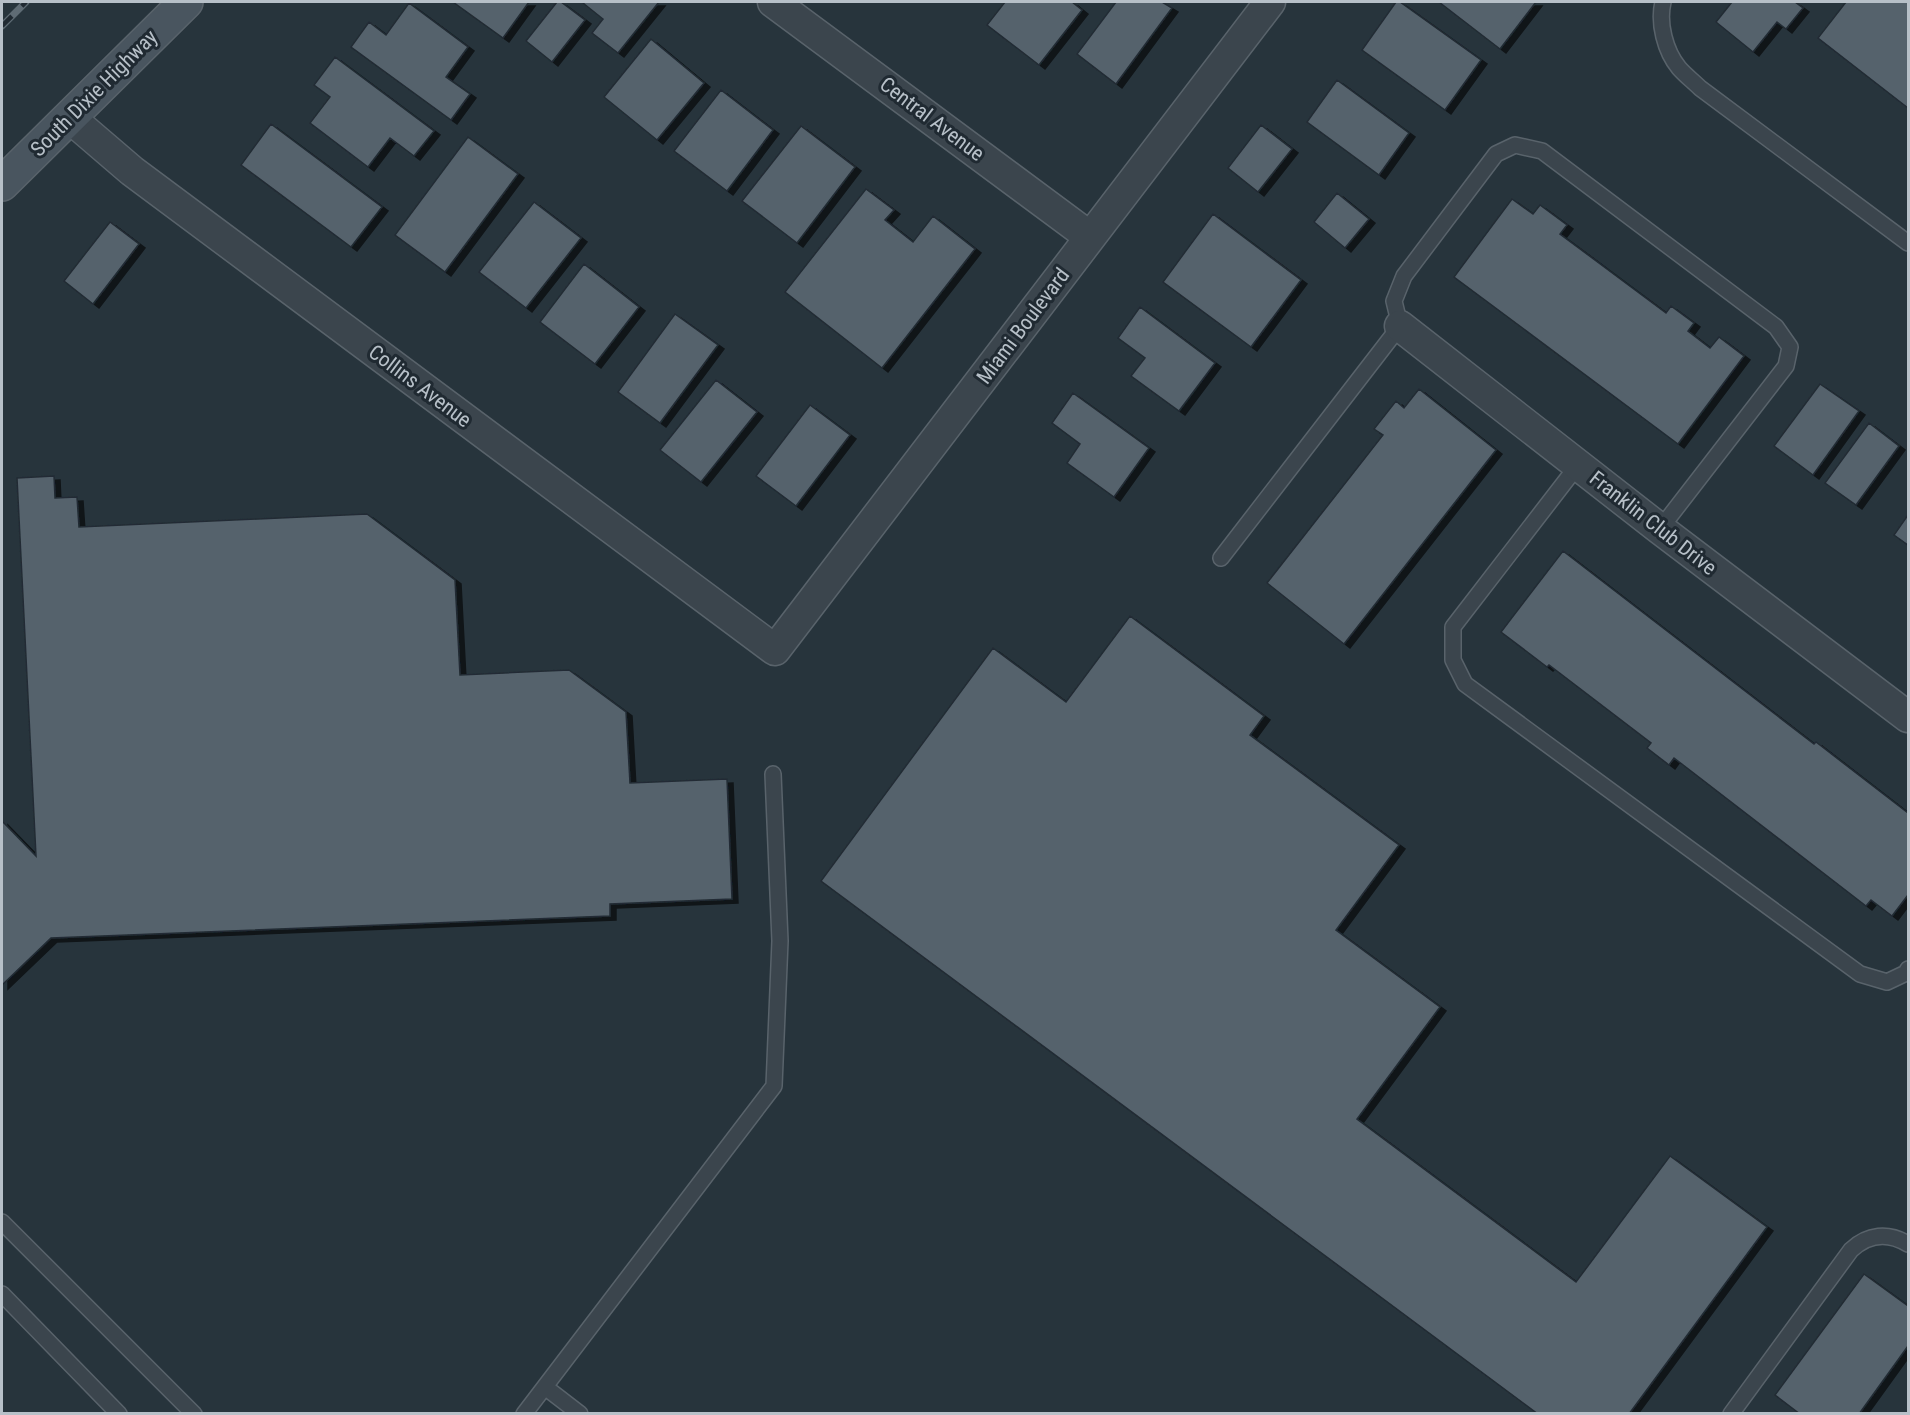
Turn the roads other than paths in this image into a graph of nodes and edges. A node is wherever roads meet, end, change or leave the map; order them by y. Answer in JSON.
{"nodes":[{"id":1,"x":186,"y":2,"type":"edge"},
{"id":2,"x":773,"y":2,"type":"edge"},
{"id":3,"x":1270,"y":2,"type":"edge"},
{"id":4,"x":1662,"y":2,"type":"edge"},
{"id":5,"x":69,"y":117,"type":"junction"},
{"id":6,"x":2,"y":184,"type":"edge"},
{"id":7,"x":1090,"y":237,"type":"junction"},
{"id":8,"x":1908,"y":243,"type":"edge"},
{"id":9,"x":1400,"y":326,"type":"junction"},
{"id":10,"x":1578,"y":465,"type":"junction"},
{"id":11,"x":1660,"y":529,"type":"junction"},
{"id":12,"x":1221,"y":558,"type":"dead end"},
{"id":13,"x":775,"y":650,"type":"joint"},
{"id":14,"x":1908,"y":717,"type":"edge"},
{"id":15,"x":773,"y":774,"type":"dead end"},
{"id":16,"x":1908,"y":969,"type":"edge"},
{"id":17,"x":2,"y":1222,"type":"edge"},
{"id":18,"x":1908,"y":1244,"type":"edge"},
{"id":19,"x":2,"y":1294,"type":"edge"},
{"id":20,"x":545,"y":1387,"type":"junction"},
{"id":21,"x":118,"y":1413,"type":"edge"},
{"id":22,"x":194,"y":1413,"type":"edge"},
{"id":23,"x":524,"y":1413,"type":"edge"},
{"id":24,"x":580,"y":1413,"type":"edge"},
{"id":25,"x":1731,"y":1413,"type":"edge"}],
"edges":[{"from":1,"to":5,"type":"street","name":"South Dixie Highway"},
{"from":2,"to":7,"type":"street","name":"Central Avenue"},
{"from":3,"to":7,"type":"street","name":"Miami Boulevard"},
{"from":4,"to":8,"type":"lane"},
{"from":5,"to":6,"type":"street","name":"South Dixie Highway"},
{"from":5,"to":13,"type":"street","name":"Collins Avenue"},
{"from":7,"to":13,"type":"street","name":"Miami Boulevard"},
{"from":9,"to":10,"type":"street","name":"Franklin Club Drive"},
{"from":9,"to":11,"type":"lane"},
{"from":9,"to":12,"type":"lane"},
{"from":10,"to":11,"type":"street","name":"Franklin Club Drive"},
{"from":10,"to":16,"type":"lane"},
{"from":11,"to":14,"type":"street","name":"Franklin Club Drive"},
{"from":15,"to":20,"type":"lane"},
{"from":17,"to":22,"type":"lane"},
{"from":18,"to":25,"type":"lane"},
{"from":19,"to":21,"type":"lane"},
{"from":20,"to":23,"type":"lane"},
{"from":20,"to":24,"type":"lane"}]}
